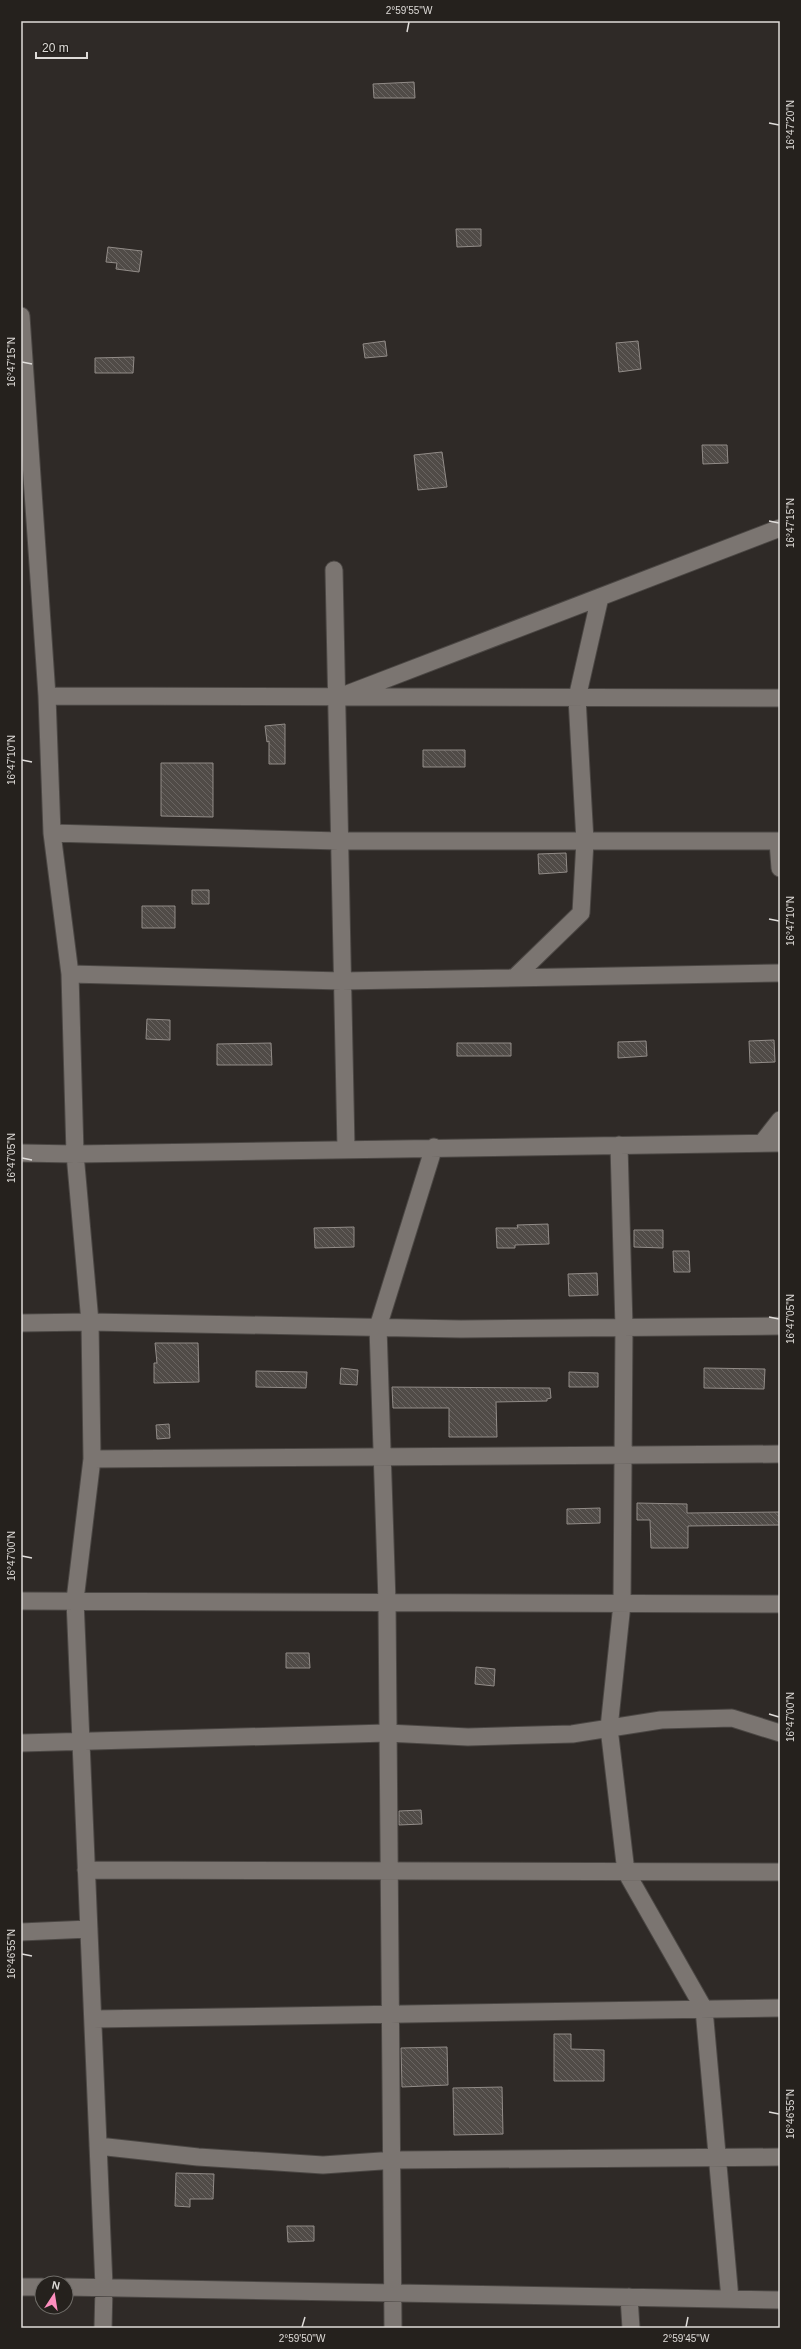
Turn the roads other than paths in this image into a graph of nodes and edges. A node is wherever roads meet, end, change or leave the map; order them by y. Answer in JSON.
{"nodes":[{"id":1,"x":21,"y":316,"type":"edge"},
{"id":2,"x":780,"y":528,"type":"edge"},
{"id":3,"x":334,"y":570,"type":"dead end"},
{"id":4,"x":600,"y":597,"type":"junction"},
{"id":5,"x":47,"y":696,"type":"junction"},
{"id":6,"x":336,"y":698,"type":"junction"},
{"id":7,"x":578,"y":698,"type":"junction"},
{"id":8,"x":780,"y":698,"type":"edge"},
{"id":9,"x":52,"y":832,"type":"junction"},
{"id":10,"x":339,"y":841,"type":"junction"},
{"id":11,"x":585,"y":841,"type":"junction"},
{"id":12,"x":779,"y":841,"type":"edge"},
{"id":13,"x":780,"y":868,"type":"edge"},
{"id":14,"x":70,"y":974,"type":"junction"},
{"id":15,"x":780,"y":974,"type":"edge"},
{"id":16,"x":514,"y":978,"type":"junction"},
{"id":17,"x":342,"y":981,"type":"junction"},
{"id":18,"x":780,"y":1120,"type":"edge"},
{"id":19,"x":762,"y":1143,"type":"junction"},
{"id":20,"x":780,"y":1143,"type":"edge"},
{"id":21,"x":619,"y":1145,"type":"junction"},
{"id":22,"x":434,"y":1147,"type":"junction"},
{"id":23,"x":346,"y":1148,"type":"junction"},
{"id":24,"x":21,"y":1153,"type":"edge"},
{"id":25,"x":74,"y":1154,"type":"junction"},
{"id":26,"x":90,"y":1322,"type":"junction"},
{"id":27,"x":21,"y":1323,"type":"edge"},
{"id":28,"x":780,"y":1326,"type":"edge"},
{"id":29,"x":378,"y":1328,"type":"junction"},
{"id":30,"x":624,"y":1328,"type":"junction"},
{"id":31,"x":780,"y":1454,"type":"edge"},
{"id":32,"x":623,"y":1456,"type":"junction"},
{"id":33,"x":383,"y":1457,"type":"junction"},
{"id":34,"x":92,"y":1459,"type":"junction"},
{"id":35,"x":75,"y":1600,"type":"junction"},
{"id":36,"x":21,"y":1601,"type":"edge"},
{"id":37,"x":388,"y":1602,"type":"junction"},
{"id":38,"x":622,"y":1604,"type":"junction"},
{"id":39,"x":780,"y":1604,"type":"edge"},
{"id":40,"x":609,"y":1728,"type":"junction"},
{"id":41,"x":387,"y":1733,"type":"junction"},
{"id":42,"x":780,"y":1733,"type":"edge"},
{"id":43,"x":81,"y":1742,"type":"junction"},
{"id":44,"x":21,"y":1743,"type":"edge"},
{"id":45,"x":86,"y":1870,"type":"junction"},
{"id":46,"x":389,"y":1871,"type":"junction"},
{"id":47,"x":626,"y":1872,"type":"junction"},
{"id":48,"x":780,"y":1872,"type":"edge"},
{"id":49,"x":89,"y":1929,"type":"junction"},
{"id":50,"x":21,"y":1932,"type":"edge"},
{"id":51,"x":780,"y":2008,"type":"edge"},
{"id":52,"x":704,"y":2009,"type":"junction"},
{"id":53,"x":390,"y":2014,"type":"junction"},
{"id":54,"x":92,"y":2019,"type":"junction"},
{"id":55,"x":98,"y":2146,"type":"junction"},
{"id":56,"x":780,"y":2157,"type":"edge"},
{"id":57,"x":717,"y":2158,"type":"junction"},
{"id":58,"x":391,"y":2160,"type":"junction"},
{"id":59,"x":104,"y":2286,"type":"junction"},
{"id":60,"x":21,"y":2287,"type":"edge"},
{"id":61,"x":34,"y":2287,"type":"edge"},
{"id":62,"x":74,"y":2287,"type":"edge"},
{"id":63,"x":392,"y":2292,"type":"junction"},
{"id":64,"x":629,"y":2297,"type":"junction"},
{"id":65,"x":730,"y":2299,"type":"junction"},
{"id":66,"x":780,"y":2300,"type":"edge"},
{"id":67,"x":103,"y":2328,"type":"edge"},
{"id":68,"x":393,"y":2328,"type":"edge"},
{"id":69,"x":631,"y":2328,"type":"edge"}],
"edges":[{"from":1,"to":5,"type":"street"},
{"from":2,"to":4,"type":"street"},
{"from":3,"to":6,"type":"street"},
{"from":4,"to":6,"type":"street"},
{"from":4,"to":7,"type":"street"},
{"from":5,"to":6,"type":"street"},
{"from":5,"to":9,"type":"street"},
{"from":6,"to":7,"type":"street"},
{"from":6,"to":10,"type":"street"},
{"from":7,"to":8,"type":"street"},
{"from":7,"to":11,"type":"street"},
{"from":9,"to":10,"type":"street"},
{"from":9,"to":14,"type":"street"},
{"from":10,"to":11,"type":"street"},
{"from":10,"to":17,"type":"street"},
{"from":11,"to":12,"type":"street"},
{"from":11,"to":16,"type":"street"},
{"from":12,"to":13,"type":"street"},
{"from":14,"to":17,"type":"street"},
{"from":14,"to":25,"type":"street"},
{"from":15,"to":16,"type":"street"},
{"from":16,"to":17,"type":"street"},
{"from":17,"to":23,"type":"street"},
{"from":18,"to":19,"type":"street"},
{"from":19,"to":20,"type":"street"},
{"from":19,"to":21,"type":"street"},
{"from":21,"to":22,"type":"street"},
{"from":21,"to":30,"type":"street"},
{"from":22,"to":23,"type":"street"},
{"from":22,"to":29,"type":"street"},
{"from":23,"to":25,"type":"street"},
{"from":24,"to":25,"type":"street"},
{"from":25,"to":26,"type":"street"},
{"from":26,"to":27,"type":"street"},
{"from":26,"to":29,"type":"street"},
{"from":26,"to":34,"type":"street"},
{"from":28,"to":30,"type":"street"},
{"from":29,"to":30,"type":"street"},
{"from":29,"to":33,"type":"street"},
{"from":30,"to":32,"type":"street"},
{"from":31,"to":32,"type":"street"},
{"from":32,"to":33,"type":"street"},
{"from":32,"to":38,"type":"street"},
{"from":33,"to":34,"type":"street"},
{"from":33,"to":37,"type":"street"},
{"from":34,"to":35,"type":"street"},
{"from":35,"to":36,"type":"street"},
{"from":35,"to":37,"type":"street"},
{"from":35,"to":43,"type":"street"},
{"from":37,"to":38,"type":"street"},
{"from":37,"to":41,"type":"street"},
{"from":38,"to":39,"type":"street"},
{"from":38,"to":40,"type":"street"},
{"from":40,"to":41,"type":"street"},
{"from":40,"to":42,"type":"street"},
{"from":40,"to":47,"type":"street"},
{"from":41,"to":43,"type":"street"},
{"from":41,"to":46,"type":"street"},
{"from":43,"to":44,"type":"street"},
{"from":43,"to":45,"type":"street"},
{"from":45,"to":46,"type":"street"},
{"from":45,"to":49,"type":"street"},
{"from":46,"to":47,"type":"street"},
{"from":46,"to":53,"type":"street"},
{"from":47,"to":48,"type":"street"},
{"from":47,"to":52,"type":"street"},
{"from":49,"to":50,"type":"street"},
{"from":49,"to":54,"type":"street"},
{"from":51,"to":52,"type":"street"},
{"from":52,"to":53,"type":"street"},
{"from":52,"to":57,"type":"street"},
{"from":53,"to":54,"type":"street"},
{"from":53,"to":58,"type":"street"},
{"from":54,"to":55,"type":"street"},
{"from":55,"to":58,"type":"street"},
{"from":55,"to":59,"type":"street"},
{"from":56,"to":57,"type":"street"},
{"from":57,"to":58,"type":"street"},
{"from":57,"to":65,"type":"street"},
{"from":58,"to":63,"type":"street"},
{"from":59,"to":62,"type":"street"},
{"from":59,"to":63,"type":"street"},
{"from":59,"to":67,"type":"street"},
{"from":60,"to":61,"type":"street"},
{"from":63,"to":64,"type":"street"},
{"from":63,"to":68,"type":"street"},
{"from":64,"to":65,"type":"street"},
{"from":64,"to":69,"type":"street"},
{"from":65,"to":66,"type":"street"}]}
